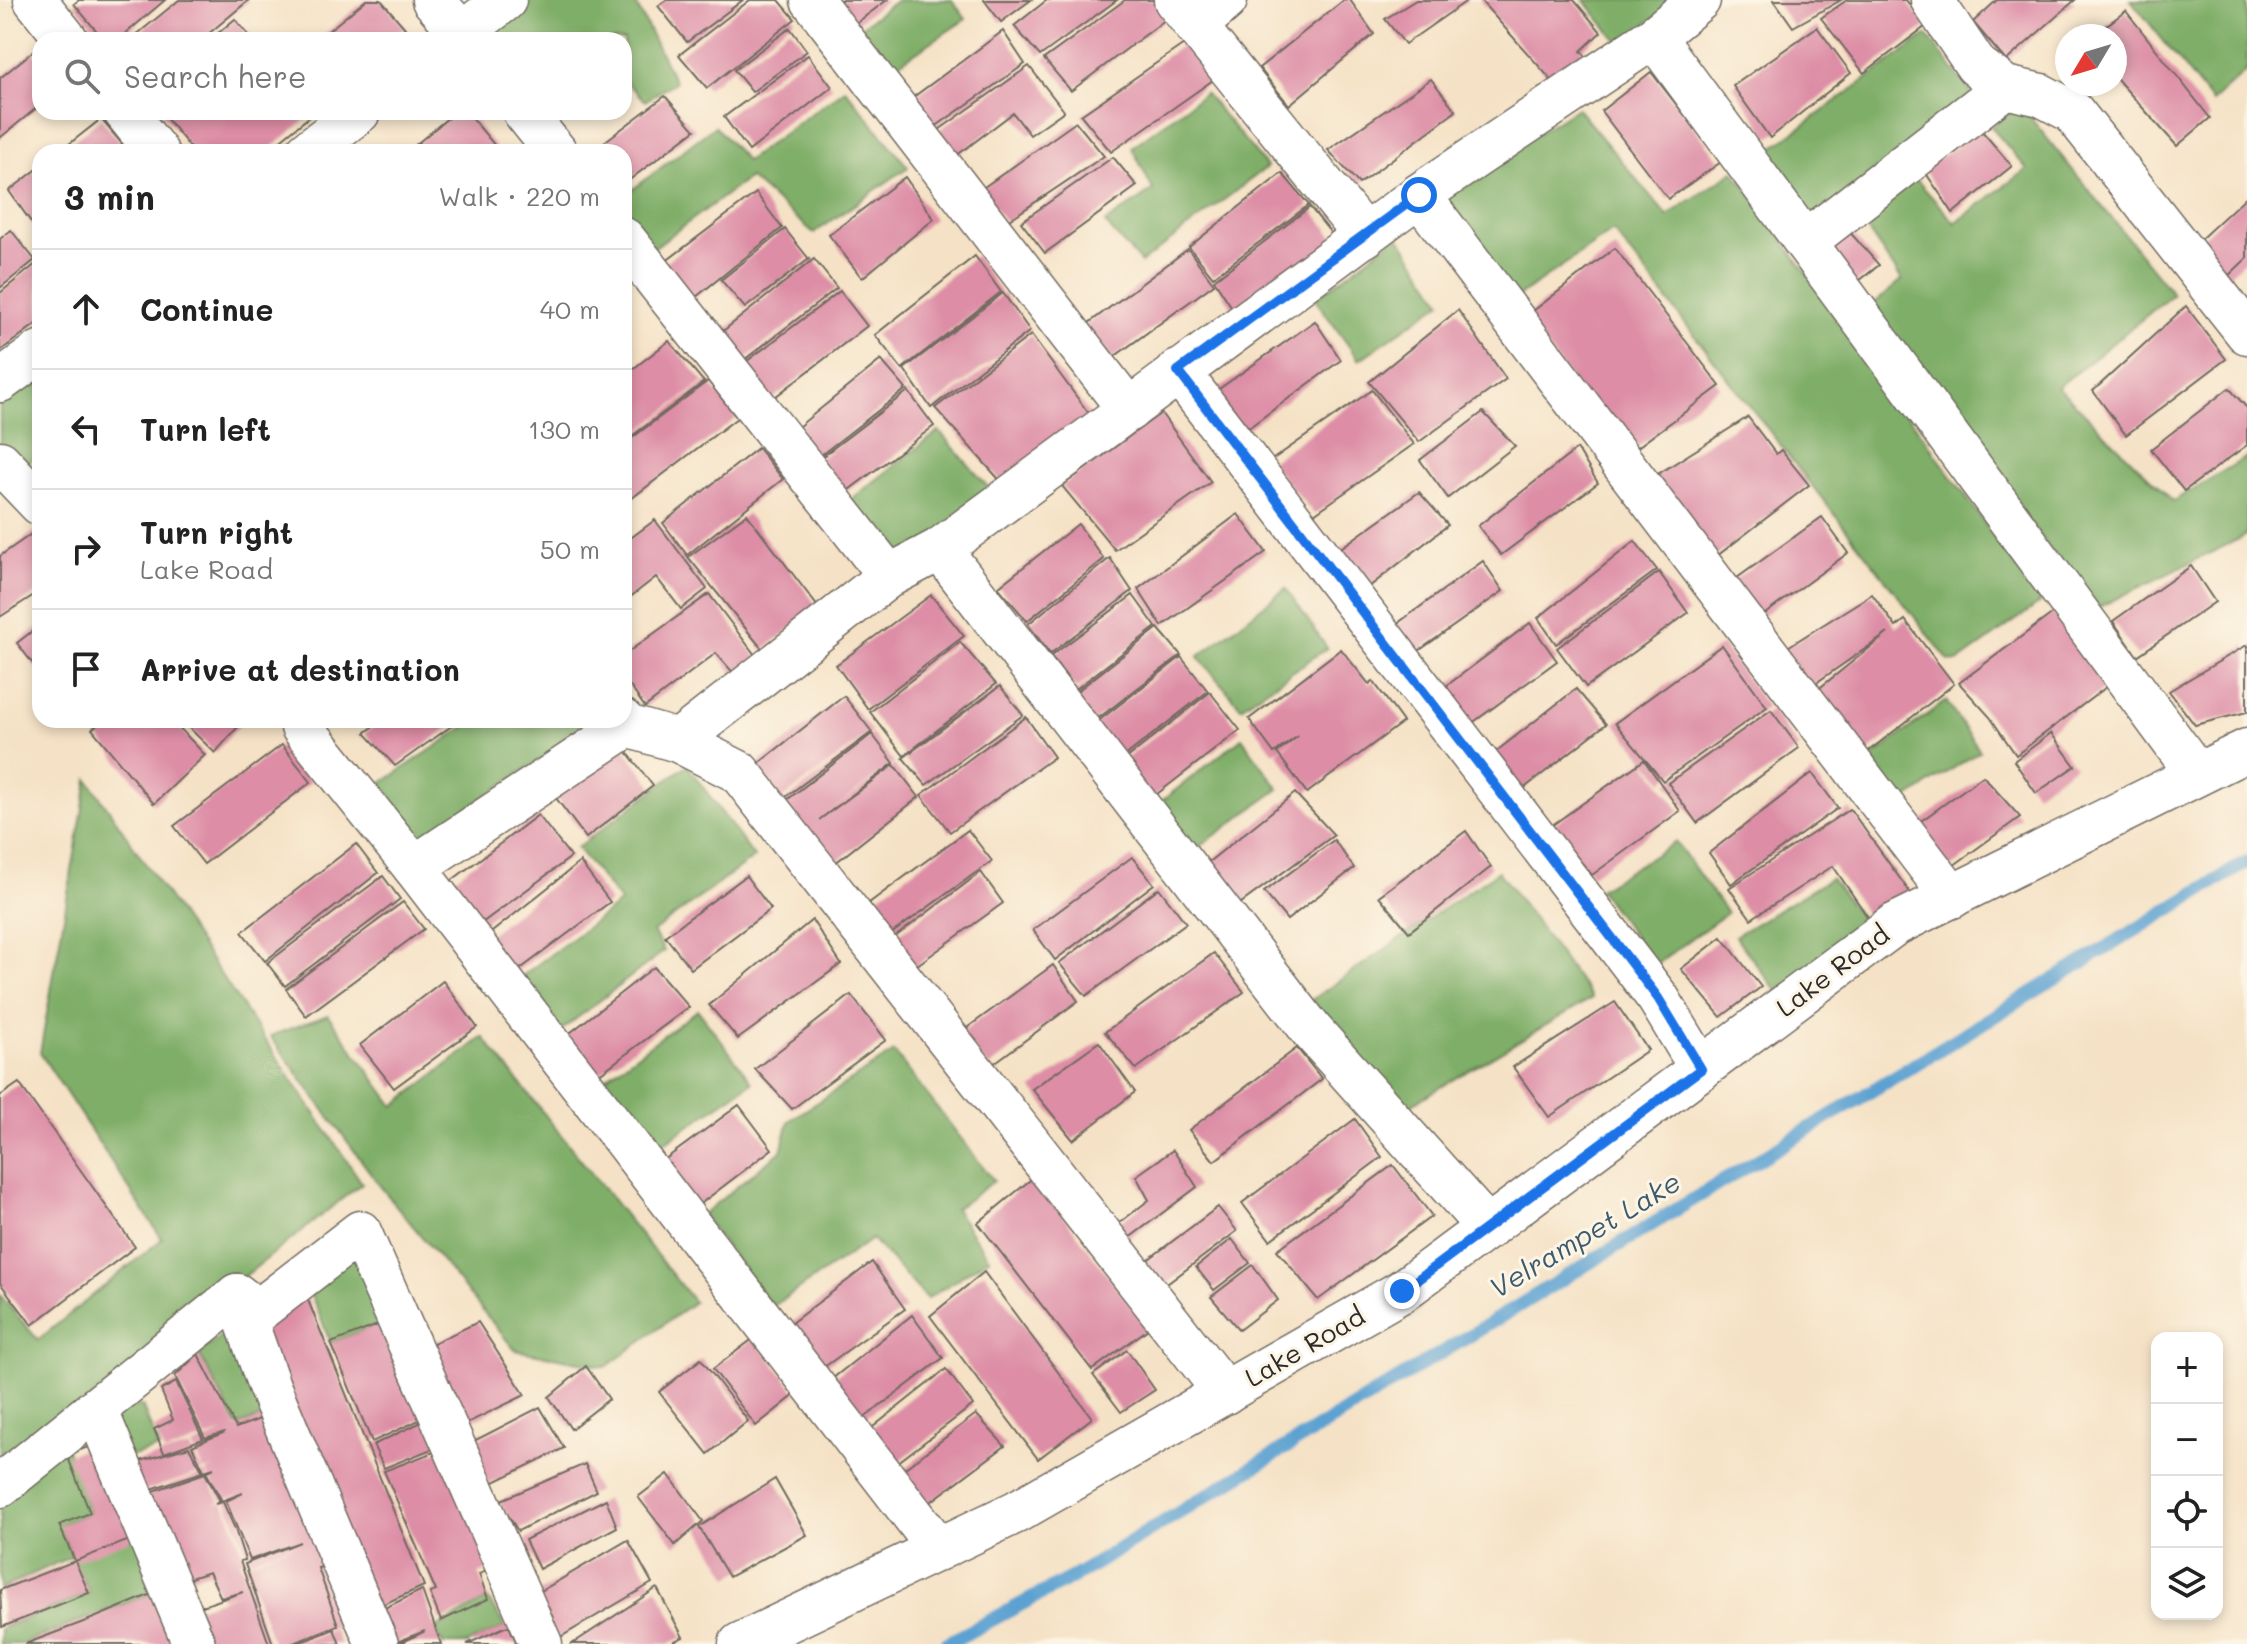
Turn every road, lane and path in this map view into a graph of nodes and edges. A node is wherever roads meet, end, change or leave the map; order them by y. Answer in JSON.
{"nodes":[{"id":1,"x":35,"y":0,"type":"edge"},
{"id":2,"x":433,"y":0,"type":"edge"},
{"id":3,"x":505,"y":0,"type":"edge"},
{"id":4,"x":812,"y":0,"type":"edge"},
{"id":5,"x":1699,"y":0,"type":"edge"},
{"id":6,"x":1932,"y":0,"type":"edge"},
{"id":7,"x":1199,"y":9,"type":"edge"},
{"id":8,"x":61,"y":32,"type":"edge"},
{"id":9,"x":457,"y":32,"type":"edge"},
{"id":10,"x":468,"y":32,"type":"edge"},
{"id":11,"x":1654,"y":37,"type":"junction"},
{"id":12,"x":2005,"y":87,"type":"junction"},
{"id":13,"x":131,"y":120,"type":"edge"},
{"id":14,"x":349,"y":120,"type":"edge"},
{"id":15,"x":530,"y":120,"type":"edge"},
{"id":16,"x":151,"y":144,"type":"edge"},
{"id":17,"x":317,"y":144,"type":"edge"},
{"id":18,"x":550,"y":144,"type":"edge"},
{"id":19,"x":1419,"y":195,"type":"junction"},
{"id":20,"x":1365,"y":236,"type":"junction"},
{"id":21,"x":1805,"y":242,"type":"junction"},
{"id":22,"x":632,"y":249,"type":"edge"},
{"id":23,"x":2247,"y":333,"type":"edge"},
{"id":24,"x":32,"y":358,"type":"edge"},
{"id":25,"x":1178,"y":371,"type":"junction"},
{"id":26,"x":0,"y":381,"type":"edge"},
{"id":27,"x":1129,"y":410,"type":"junction"},
{"id":28,"x":0,"y":462,"type":"edge"},
{"id":29,"x":32,"y":496,"type":"edge"},
{"id":30,"x":940,"y":549,"type":"junction"},
{"id":31,"x":889,"y":576,"type":"junction"},
{"id":32,"x":632,"y":725,"type":"edge"},
{"id":33,"x":303,"y":728,"type":"edge"},
{"id":34,"x":618,"y":728,"type":"edge"},
{"id":35,"x":678,"y":741,"type":"junction"},
{"id":36,"x":2247,"y":750,"type":"edge"},
{"id":37,"x":2197,"y":774,"type":"junction"},
{"id":38,"x":414,"y":867,"type":"junction"},
{"id":39,"x":1952,"y":897,"type":"junction"},
{"id":40,"x":1701,"y":1069,"type":"junction"},
{"id":41,"x":1488,"y":1228,"type":"junction"},
{"id":42,"x":237,"y":1295,"type":"junction"},
{"id":43,"x":1225,"y":1393,"type":"junction"},
{"id":44,"x":96,"y":1409,"type":"junction"},
{"id":45,"x":0,"y":1486,"type":"edge"},
{"id":46,"x":939,"y":1549,"type":"junction"},
{"id":47,"x":194,"y":1644,"type":"edge"},
{"id":48,"x":377,"y":1644,"type":"edge"},
{"id":49,"x":541,"y":1644,"type":"edge"},
{"id":50,"x":740,"y":1644,"type":"edge"}],
"edges":[{"from":1,"to":8,"type":"street"},
{"from":2,"to":9,"type":"street"},
{"from":3,"to":10,"type":"street"},
{"from":4,"to":27,"type":"street"},
{"from":5,"to":11,"type":"street"},
{"from":6,"to":12,"type":"street"},
{"from":7,"to":20,"type":"street"},
{"from":11,"to":19,"type":"street"},
{"from":11,"to":21,"type":"street"},
{"from":12,"to":21,"type":"street"},
{"from":12,"to":23,"type":"street"},
{"from":13,"to":16,"type":"street"},
{"from":14,"to":17,"type":"street"},
{"from":15,"to":18,"type":"street"},
{"from":19,"to":20,"type":"street"},
{"from":19,"to":39,"type":"street"},
{"from":20,"to":25,"type":"street"},
{"from":21,"to":37,"type":"street"},
{"from":22,"to":31,"type":"street"},
{"from":24,"to":26,"type":"street"},
{"from":25,"to":27,"type":"street"},
{"from":25,"to":40,"type":"street"},
{"from":27,"to":30,"type":"street"},
{"from":28,"to":29,"type":"street"},
{"from":30,"to":31,"type":"street"},
{"from":30,"to":41,"type":"street"},
{"from":31,"to":35,"type":"street"},
{"from":32,"to":35,"type":"street"},
{"from":33,"to":38,"type":"street"},
{"from":34,"to":38,"type":"street"},
{"from":35,"to":43,"type":"street"},
{"from":36,"to":37,"type":"street","name":"Lake Road"},
{"from":37,"to":39,"type":"street","name":"Lake Road"},
{"from":38,"to":46,"type":"street"},
{"from":39,"to":40,"type":"street","name":"Lake Road"},
{"from":40,"to":41,"type":"street","name":"Lake Road"},
{"from":41,"to":43,"type":"street","name":"Lake Road"},
{"from":42,"to":44,"type":"street"},
{"from":42,"to":48,"type":"street"},
{"from":42,"to":49,"type":"street"},
{"from":43,"to":46,"type":"street","name":"Lake Road"},
{"from":44,"to":45,"type":"street"},
{"from":44,"to":47,"type":"street"},
{"from":46,"to":50,"type":"street","name":"Lake Road"}]}
